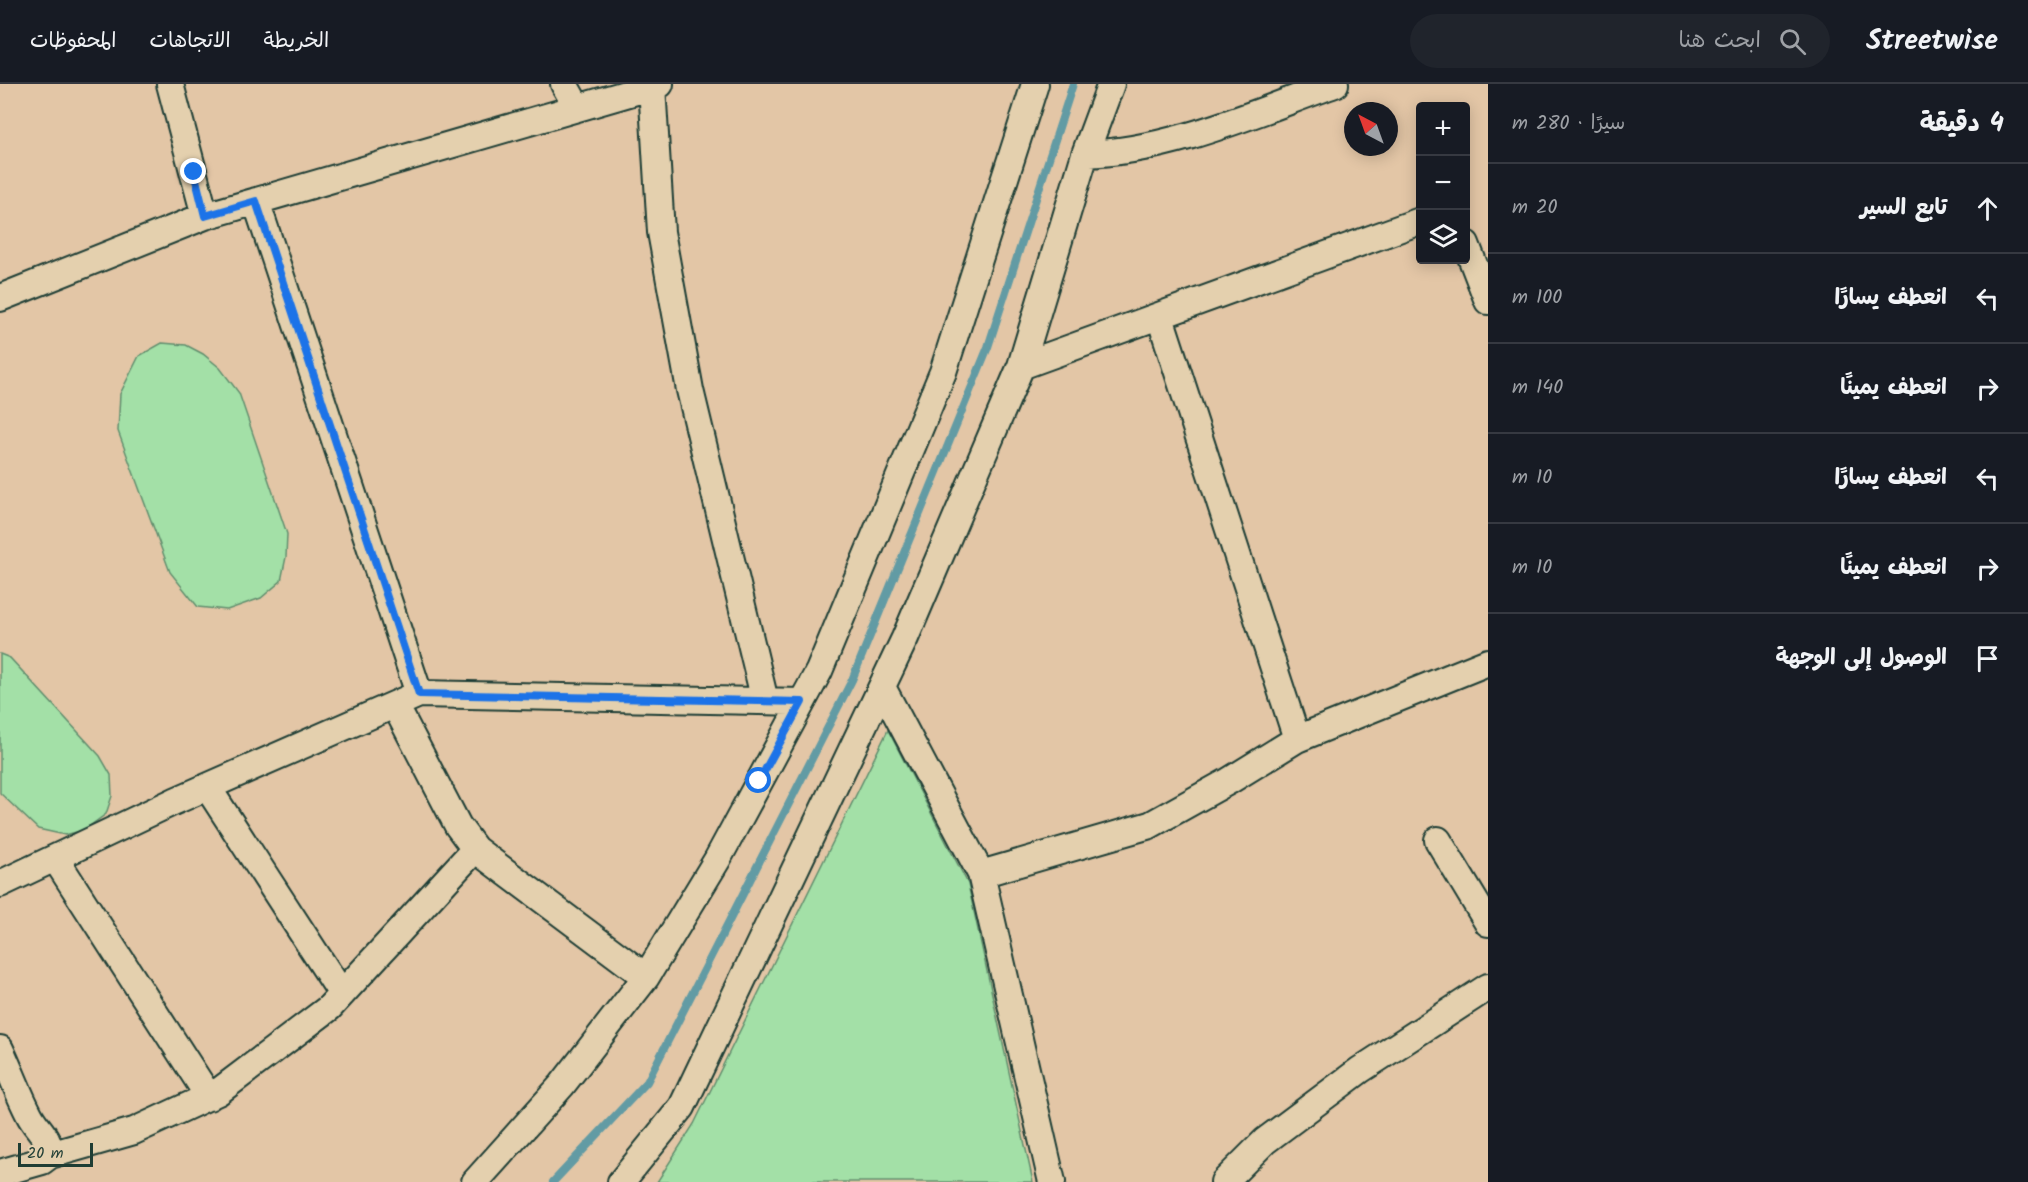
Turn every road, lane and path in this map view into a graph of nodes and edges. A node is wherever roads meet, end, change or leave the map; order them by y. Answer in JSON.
{"nodes":[{"id":1,"x":170,"y":84,"type":"edge"},
{"id":2,"x":564,"y":84,"type":"edge"},
{"id":3,"x":1035,"y":84,"type":"edge"},
{"id":4,"x":1111,"y":84,"type":"edge"},
{"id":5,"x":1335,"y":84,"type":"edge"},
{"id":6,"x":656,"y":85,"type":"edge"},
{"id":7,"x":577,"y":107,"type":"junction"},
{"id":8,"x":1085,"y":154,"type":"junction"},
{"id":9,"x":256,"y":201,"type":"junction"},
{"id":10,"x":205,"y":216,"type":"junction"},
{"id":11,"x":1416,"y":222,"type":"edge"},
{"id":12,"x":1470,"y":254,"type":"edge"},
{"id":13,"x":0,"y":298,"type":"edge"},
{"id":14,"x":1488,"y":301,"type":"edge"},
{"id":15,"x":1160,"y":317,"type":"junction"},
{"id":16,"x":1021,"y":366,"type":"junction"},
{"id":17,"x":1488,"y":662,"type":"edge"},
{"id":18,"x":882,"y":687,"type":"junction"},
{"id":19,"x":419,"y":694,"type":"junction"},
{"id":20,"x":765,"y":701,"type":"junction"},
{"id":21,"x":802,"y":702,"type":"junction"},
{"id":22,"x":395,"y":705,"type":"junction"},
{"id":23,"x":1296,"y":740,"type":"junction"},
{"id":24,"x":207,"y":788,"type":"junction"},
{"id":25,"x":1438,"y":840,"type":"dead end"},
{"id":26,"x":475,"y":849,"type":"junction"},
{"id":27,"x":55,"y":858,"type":"junction"},
{"id":28,"x":981,"y":874,"type":"junction"},
{"id":29,"x":0,"y":884,"type":"edge"},
{"id":30,"x":1488,"y":923,"type":"edge"},
{"id":31,"x":646,"y":977,"type":"junction"},
{"id":32,"x":1488,"y":987,"type":"edge"},
{"id":33,"x":342,"y":994,"type":"junction"},
{"id":34,"x":0,"y":1049,"type":"edge"},
{"id":35,"x":209,"y":1096,"type":"junction"},
{"id":36,"x":50,"y":1155,"type":"junction"},
{"id":37,"x":0,"y":1173,"type":"edge"},
{"id":38,"x":475,"y":1182,"type":"edge"},
{"id":39,"x":621,"y":1182,"type":"edge"},
{"id":40,"x":1052,"y":1182,"type":"edge"},
{"id":41,"x":1224,"y":1182,"type":"edge"}],
"edges":[{"from":1,"to":10,"type":"street"},
{"from":2,"to":7,"type":"street"},
{"from":3,"to":21,"type":"street"},
{"from":4,"to":8,"type":"street"},
{"from":5,"to":8,"type":"street"},
{"from":6,"to":7,"type":"street"},
{"from":6,"to":20,"type":"street"},
{"from":7,"to":9,"type":"street"},
{"from":8,"to":16,"type":"street"},
{"from":9,"to":10,"type":"street"},
{"from":9,"to":19,"type":"street"},
{"from":10,"to":13,"type":"street"},
{"from":11,"to":15,"type":"street"},
{"from":12,"to":14,"type":"street"},
{"from":15,"to":16,"type":"street"},
{"from":15,"to":23,"type":"street"},
{"from":16,"to":18,"type":"street"},
{"from":17,"to":23,"type":"street"},
{"from":18,"to":28,"type":"street"},
{"from":18,"to":39,"type":"street"},
{"from":19,"to":20,"type":"street"},
{"from":19,"to":22,"type":"street"},
{"from":20,"to":21,"type":"street"},
{"from":21,"to":31,"type":"street"},
{"from":22,"to":24,"type":"street"},
{"from":22,"to":26,"type":"street"},
{"from":23,"to":28,"type":"street"},
{"from":24,"to":27,"type":"street"},
{"from":24,"to":33,"type":"street"},
{"from":25,"to":30,"type":"street"},
{"from":26,"to":31,"type":"street"},
{"from":26,"to":33,"type":"street"},
{"from":27,"to":29,"type":"street"},
{"from":27,"to":35,"type":"street"},
{"from":28,"to":40,"type":"street"},
{"from":31,"to":38,"type":"street"},
{"from":32,"to":41,"type":"street"},
{"from":33,"to":35,"type":"street"},
{"from":34,"to":36,"type":"street"},
{"from":35,"to":36,"type":"street"},
{"from":36,"to":37,"type":"street"}]}
